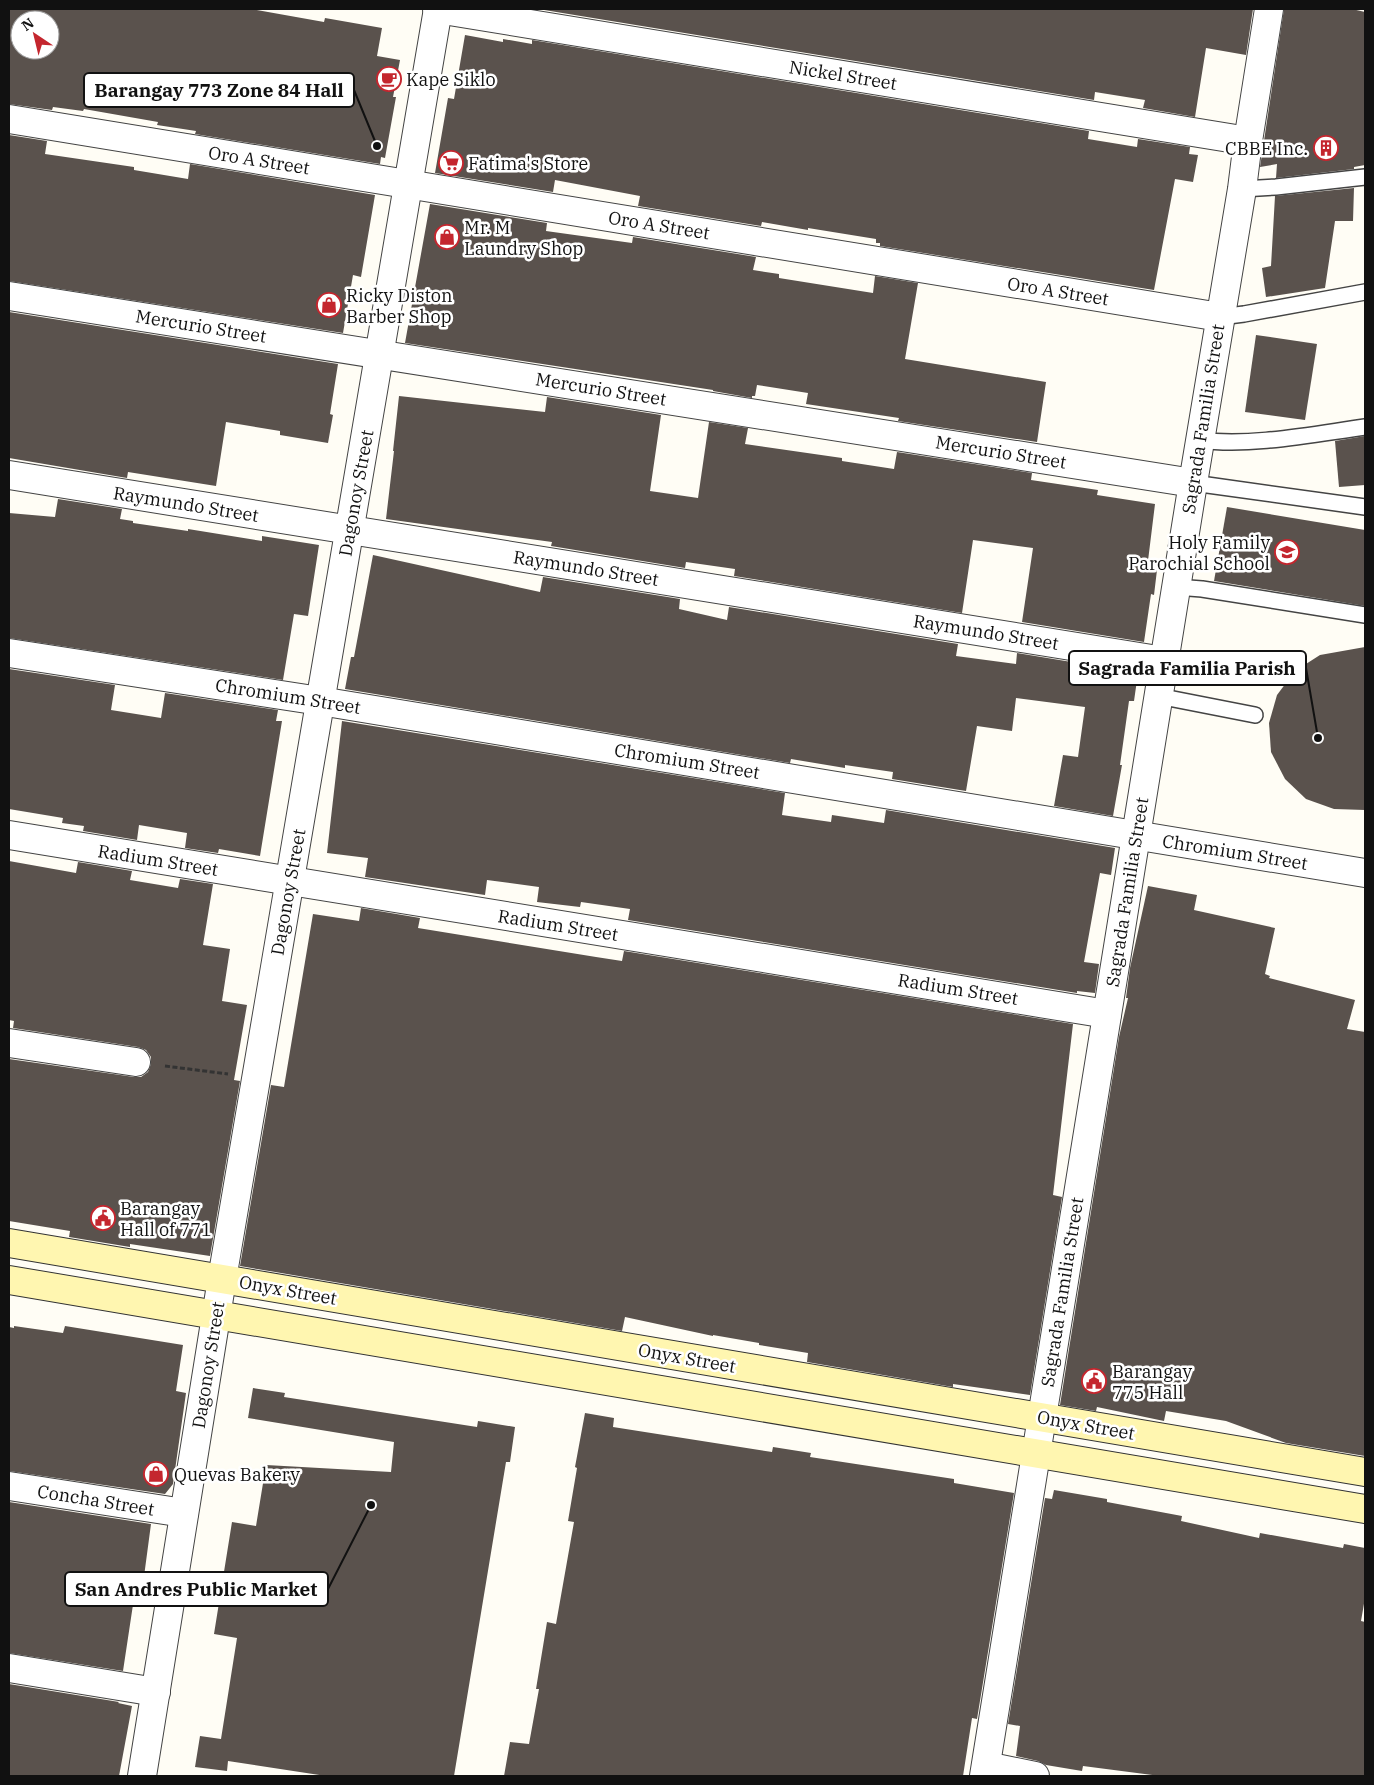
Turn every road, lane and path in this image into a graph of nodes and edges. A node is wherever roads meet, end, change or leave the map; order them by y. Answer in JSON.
{"nodes":[{"id":1,"x":437,"y":9,"type":"edge"},
{"id":2,"x":1269,"y":9,"type":"edge"},
{"id":3,"x":9,"y":119,"type":"edge"},
{"id":4,"x":1248,"y":141,"type":"junction"},
{"id":5,"x":1365,"y":177,"type":"edge"},
{"id":6,"x":408,"y":184,"type":"junction"},
{"id":7,"x":1242,"y":188,"type":"junction"},
{"id":8,"x":1365,"y":292,"type":"edge"},
{"id":9,"x":9,"y":296,"type":"edge"},
{"id":10,"x":1220,"y":317,"type":"junction"},
{"id":11,"x":379,"y":354,"type":"junction"},
{"id":12,"x":1365,"y":427,"type":"edge"},
{"id":13,"x":1200,"y":440,"type":"junction"},
{"id":14,"x":9,"y":475,"type":"edge"},
{"id":15,"x":1193,"y":483,"type":"junction"},
{"id":16,"x":1365,"y":507,"type":"edge"},
{"id":17,"x":350,"y":530,"type":"junction"},
{"id":18,"x":1176,"y":587,"type":"junction"},
{"id":19,"x":1365,"y":615,"type":"edge"},
{"id":20,"x":9,"y":653,"type":"edge"},
{"id":21,"x":1164,"y":661,"type":"junction"},
{"id":22,"x":1158,"y":696,"type":"junction"},
{"id":23,"x":320,"y":701,"type":"junction"},
{"id":24,"x":1255,"y":715,"type":"dead end"},
{"id":25,"x":9,"y":836,"type":"edge"},
{"id":26,"x":1136,"y":836,"type":"junction"},
{"id":27,"x":1365,"y":873,"type":"edge"},
{"id":28,"x":289,"y":881,"type":"junction"},
{"id":29,"x":1107,"y":1014,"type":"junction"},
{"id":30,"x":9,"y":1042,"type":"edge"},
{"id":31,"x":136,"y":1062,"type":"joint"},
{"id":32,"x":228,"y":1074,"type":"dead end"},
{"id":33,"x":9,"y":1243,"type":"edge"},
{"id":34,"x":222,"y":1279,"type":"junction"},
{"id":35,"x":9,"y":1280,"type":"edge"},
{"id":36,"x":216,"y":1315,"type":"junction"},
{"id":37,"x":575,"y":1339,"type":"junction"},
{"id":38,"x":571,"y":1375,"type":"junction"},
{"id":39,"x":1042,"y":1418,"type":"junction"},
{"id":40,"x":1036,"y":1454,"type":"junction"},
{"id":41,"x":1365,"y":1472,"type":"edge"},
{"id":42,"x":9,"y":1486,"type":"edge"},
{"id":43,"x":1365,"y":1509,"type":"edge"},
{"id":44,"x":184,"y":1514,"type":"junction"},
{"id":45,"x":9,"y":1668,"type":"edge"},
{"id":46,"x":156,"y":1692,"type":"junction"},
{"id":47,"x":985,"y":1771,"type":"edge"},
{"id":48,"x":142,"y":1776,"type":"edge"},
{"id":49,"x":1035,"y":1776,"type":"edge"}],
"edges":[{"from":1,"to":4,"type":"street","name":"Nickel Street"},
{"from":1,"to":6,"type":"street","name":"Dagonoy Street"},
{"from":2,"to":4,"type":"street","name":"Sagrada Familia Street"},
{"from":3,"to":6,"type":"street","name":"Oro A Street"},
{"from":4,"to":7,"type":"street","name":"Sagrada Familia Street"},
{"from":5,"to":7,"type":"lane"},
{"from":6,"to":10,"type":"street","name":"Oro A Street"},
{"from":6,"to":11,"type":"street","name":"Dagonoy Street"},
{"from":7,"to":10,"type":"street","name":"Sagrada Familia Street"},
{"from":8,"to":10,"type":"lane"},
{"from":9,"to":11,"type":"street","name":"Mercurio Street"},
{"from":10,"to":13,"type":"street","name":"Sagrada Familia Street"},
{"from":11,"to":15,"type":"street","name":"Mercurio Street"},
{"from":11,"to":17,"type":"street","name":"Dagonoy Street"},
{"from":12,"to":13,"type":"lane"},
{"from":13,"to":15,"type":"street","name":"Sagrada Familia Street"},
{"from":14,"to":17,"type":"street","name":"Raymundo Street"},
{"from":15,"to":16,"type":"lane"},
{"from":15,"to":18,"type":"street","name":"Sagrada Familia Street"},
{"from":17,"to":21,"type":"street","name":"Raymundo Street"},
{"from":17,"to":23,"type":"street","name":"Dagonoy Street"},
{"from":18,"to":19,"type":"lane"},
{"from":18,"to":21,"type":"street","name":"Sagrada Familia Street"},
{"from":20,"to":23,"type":"street","name":"Chromium Street"},
{"from":21,"to":22,"type":"street","name":"Sagrada Familia Street"},
{"from":22,"to":24,"type":"lane"},
{"from":22,"to":26,"type":"street","name":"Sagrada Familia Street"},
{"from":23,"to":26,"type":"street","name":"Chromium Street"},
{"from":23,"to":28,"type":"street","name":"Dagonoy Street"},
{"from":25,"to":28,"type":"street","name":"Radium Street"},
{"from":26,"to":27,"type":"street","name":"Chromium Street"},
{"from":26,"to":29,"type":"street","name":"Sagrada Familia Street"},
{"from":28,"to":29,"type":"street","name":"Radium Street"},
{"from":28,"to":34,"type":"street","name":"Dagonoy Street"},
{"from":29,"to":39,"type":"street","name":"Sagrada Familia Street"},
{"from":30,"to":31,"type":"street"},
{"from":31,"to":32,"type":"path"},
{"from":33,"to":34,"type":"main road","name":"Onyx Street"},
{"from":34,"to":36,"type":"street","name":"Dagonoy Street"},
{"from":34,"to":37,"type":"main road","name":"Onyx Street"},
{"from":35,"to":36,"type":"main road","name":"Onyx Street"},
{"from":36,"to":38,"type":"main road","name":"Onyx Street"},
{"from":36,"to":44,"type":"street","name":"Dagonoy Street"},
{"from":37,"to":38,"type":"main road"},
{"from":37,"to":39,"type":"main road","name":"Onyx Street"},
{"from":38,"to":40,"type":"main road","name":"Onyx Street"},
{"from":39,"to":40,"type":"street","name":"Sagrada Familia Street"},
{"from":39,"to":41,"type":"main road","name":"Onyx Street"},
{"from":40,"to":43,"type":"main road","name":"Onyx Street"},
{"from":40,"to":47,"type":"street","name":"Sagrada Familia Street"},
{"from":42,"to":44,"type":"street","name":"Concha Street"},
{"from":44,"to":46,"type":"street","name":"Dagonoy Street"},
{"from":45,"to":46,"type":"street"},
{"from":46,"to":48,"type":"street","name":"Dagonoy Street"},
{"from":47,"to":49,"type":"street"}]}
